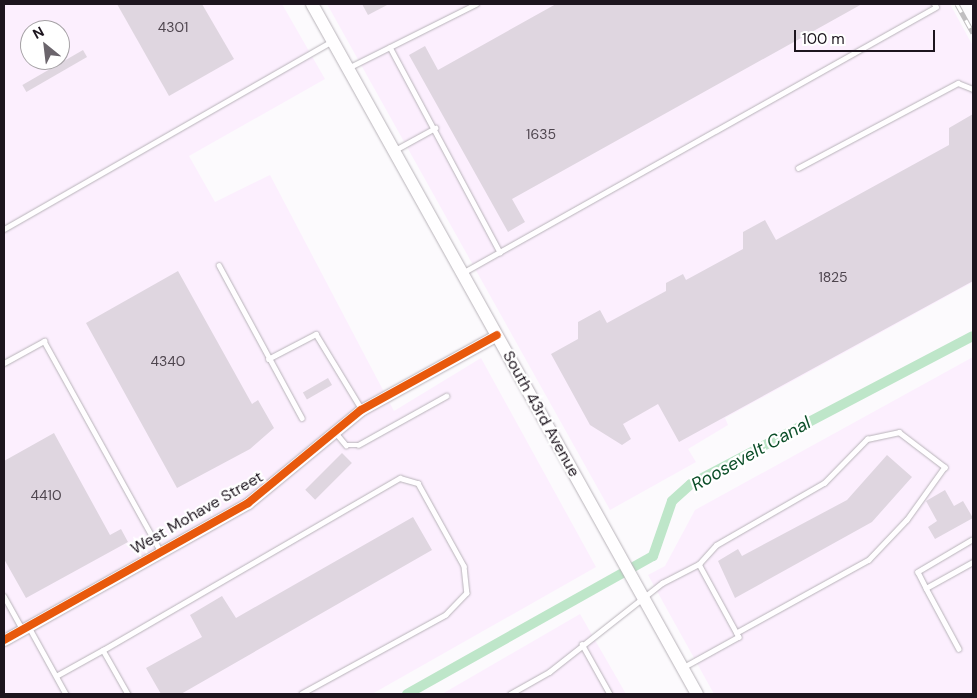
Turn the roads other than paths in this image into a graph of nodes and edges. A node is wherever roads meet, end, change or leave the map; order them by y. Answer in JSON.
{"nodes":[{"id":1,"x":312,"y":4,"type":"edge"},
{"id":2,"x":476,"y":4,"type":"edge"},
{"id":3,"x":934,"y":4,"type":"edge"},
{"id":4,"x":333,"y":40,"type":"junction"},
{"id":5,"x":390,"y":47,"type":"junction"},
{"id":6,"x":348,"y":68,"type":"junction"},
{"id":7,"x":973,"y":89,"type":"edge"},
{"id":8,"x":435,"y":128,"type":"junction"},
{"id":9,"x":394,"y":150,"type":"junction"},
{"id":10,"x":798,"y":168,"type":"dead end"},
{"id":11,"x":4,"y":229,"type":"edge"},
{"id":12,"x":500,"y":252,"type":"junction"},
{"id":13,"x":219,"y":265,"type":"dead end"},
{"id":14,"x":463,"y":273,"type":"junction"},
{"id":15,"x":497,"y":335,"type":"junction"},
{"id":16,"x":268,"y":359,"type":"junction"},
{"id":17,"x":4,"y":363,"type":"edge"},
{"id":18,"x":446,"y":396,"type":"dead end"},
{"id":19,"x":361,"y":410,"type":"junction"},
{"id":20,"x":302,"y":418,"type":"dead end"},
{"id":21,"x":333,"y":431,"type":"junction"},
{"id":22,"x":972,"y":540,"type":"edge"},
{"id":23,"x":161,"y":551,"type":"junction"},
{"id":24,"x":973,"y":562,"type":"edge"},
{"id":25,"x":698,"y":564,"type":"junction"},
{"id":26,"x":926,"y":588,"type":"junction"},
{"id":27,"x":4,"y":596,"type":"edge"},
{"id":28,"x":644,"y":599,"type":"junction"},
{"id":29,"x":25,"y":628,"type":"junction"},
{"id":30,"x":737,"y":633,"type":"junction"},
{"id":31,"x":4,"y":640,"type":"edge"},
{"id":32,"x":582,"y":644,"type":"junction"},
{"id":33,"x":959,"y":649,"type":"dead end"},
{"id":34,"x":103,"y":650,"type":"junction"},
{"id":35,"x":682,"y":668,"type":"junction"},
{"id":36,"x":56,"y":676,"type":"junction"},
{"id":37,"x":66,"y":694,"type":"edge"},
{"id":38,"x":128,"y":694,"type":"edge"},
{"id":39,"x":302,"y":694,"type":"edge"},
{"id":40,"x":510,"y":694,"type":"edge"},
{"id":41,"x":610,"y":694,"type":"edge"},
{"id":42,"x":697,"y":694,"type":"edge"}],
"edges":[{"from":1,"to":4,"type":"main road","name":"South 43rd Avenue"},
{"from":2,"to":5,"type":"lane"},
{"from":3,"to":12,"type":"lane"},
{"from":4,"to":6,"type":"main road","name":"South 43rd Avenue"},
{"from":4,"to":11,"type":"lane"},
{"from":5,"to":6,"type":"lane"},
{"from":5,"to":8,"type":"lane"},
{"from":6,"to":9,"type":"main road","name":"South 43rd Avenue"},
{"from":7,"to":10,"type":"lane"},
{"from":8,"to":9,"type":"lane"},
{"from":8,"to":12,"type":"lane"},
{"from":9,"to":14,"type":"main road","name":"South 43rd Avenue"},
{"from":12,"to":14,"type":"lane"},
{"from":13,"to":16,"type":"lane"},
{"from":14,"to":15,"type":"main road","name":"South 43rd Avenue"},
{"from":15,"to":19,"type":"street","name":"West Mohave Street"},
{"from":15,"to":28,"type":"main road","name":"South 43rd Avenue"},
{"from":16,"to":19,"type":"lane"},
{"from":16,"to":20,"type":"lane"},
{"from":17,"to":23,"type":"lane"},
{"from":18,"to":21,"type":"lane"},
{"from":19,"to":21,"type":"street","name":"West Mohave Street"},
{"from":21,"to":23,"type":"street","name":"West Mohave Street"},
{"from":22,"to":26,"type":"lane"},
{"from":23,"to":29,"type":"street","name":"West Mohave Street"},
{"from":24,"to":26,"type":"lane"},
{"from":25,"to":28,"type":"lane"},
{"from":25,"to":30,"type":"lane"},
{"from":25,"to":30,"type":"lane"},
{"from":26,"to":33,"type":"lane"},
{"from":27,"to":29,"type":"lane"},
{"from":28,"to":32,"type":"lane"},
{"from":28,"to":35,"type":"main road","name":"South 43rd Avenue"},
{"from":29,"to":31,"type":"street","name":"West Mohave Street"},
{"from":29,"to":36,"type":"lane"},
{"from":30,"to":35,"type":"lane"},
{"from":32,"to":40,"type":"lane"},
{"from":32,"to":41,"type":"lane"},
{"from":34,"to":36,"type":"lane"},
{"from":34,"to":38,"type":"lane"},
{"from":34,"to":39,"type":"lane"},
{"from":35,"to":42,"type":"main road","name":"South 43rd Avenue"},
{"from":36,"to":37,"type":"lane"}]}
